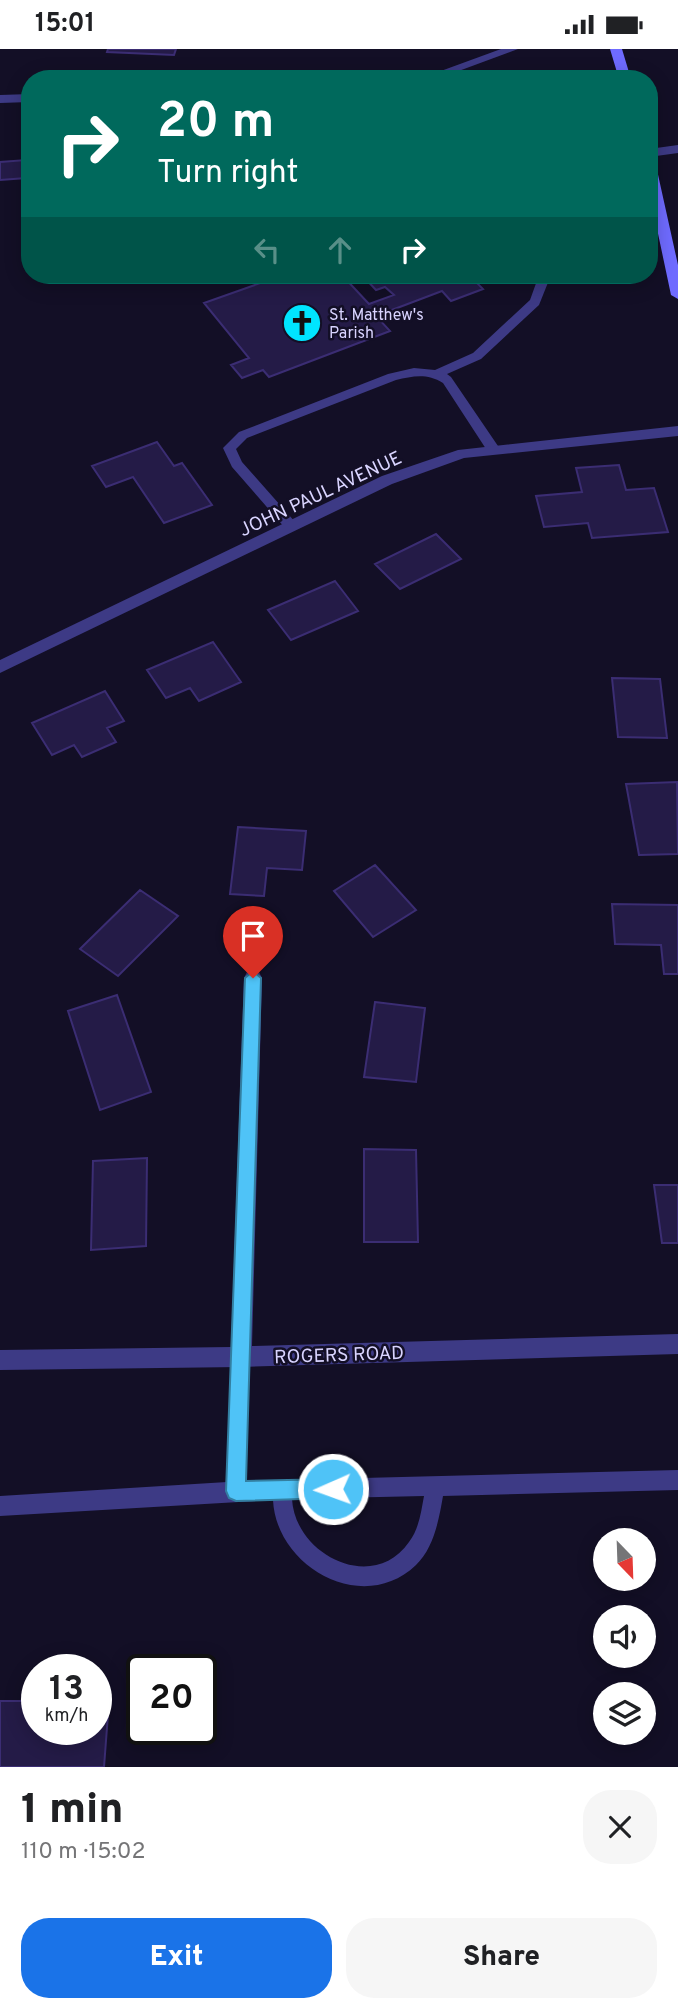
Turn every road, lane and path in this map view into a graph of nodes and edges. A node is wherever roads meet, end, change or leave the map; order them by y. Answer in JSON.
{"nodes":[{"id":1,"x":512,"y":49,"type":"edge"},
{"id":2,"x":616,"y":49,"type":"edge"},
{"id":3,"x":451,"y":70,"type":"edge"},
{"id":4,"x":622,"y":70,"type":"edge"},
{"id":5,"x":21,"y":98,"type":"edge"},
{"id":6,"x":0,"y":99,"type":"edge"},
{"id":7,"x":678,"y":149,"type":"edge"},
{"id":8,"x":658,"y":152,"type":"edge"},
{"id":9,"x":658,"y":203,"type":"edge"},
{"id":10,"x":542,"y":284,"type":"edge"},
{"id":11,"x":678,"y":295,"type":"edge"},
{"id":12,"x":438,"y":373,"type":"junction"},
{"id":13,"x":678,"y":431,"type":"edge"},
{"id":14,"x":493,"y":449,"type":"junction"},
{"id":15,"x":291,"y":526,"type":"junction"},
{"id":16,"x":0,"y":667,"type":"edge"},
{"id":17,"x":253,"y":978,"type":"dead end"},
{"id":18,"x":678,"y":1344,"type":"edge"},
{"id":19,"x":241,"y":1357,"type":"junction"},
{"id":20,"x":0,"y":1360,"type":"edge"},
{"id":21,"x":678,"y":1479,"type":"edge"},
{"id":22,"x":435,"y":1485,"type":"junction"},
{"id":23,"x":282,"y":1490,"type":"junction"},
{"id":24,"x":236,"y":1491,"type":"junction"},
{"id":25,"x":0,"y":1506,"type":"edge"}],
"edges":[{"from":1,"to":3,"type":"street"},
{"from":2,"to":4,"type":"street"},
{"from":5,"to":6,"type":"street"},
{"from":7,"to":8,"type":"street"},
{"from":9,"to":11,"type":"street"},
{"from":10,"to":12,"type":"lane"},
{"from":12,"to":14,"type":"lane"},
{"from":12,"to":15,"type":"lane"},
{"from":13,"to":14,"type":"street","name":"JOHN PAUL AVENUE"},
{"from":14,"to":15,"type":"street","name":"JOHN PAUL AVENUE"},
{"from":15,"to":16,"type":"street","name":"JOHN PAUL AVENUE"},
{"from":17,"to":19,"type":"street"},
{"from":18,"to":19,"type":"street","name":"ROGERS ROAD"},
{"from":19,"to":20,"type":"street","name":"ROGERS ROAD"},
{"from":19,"to":24,"type":"lane"},
{"from":21,"to":22,"type":"lane"},
{"from":22,"to":23,"type":"lane"},
{"from":22,"to":23,"type":"lane"},
{"from":23,"to":24,"type":"lane"},
{"from":24,"to":25,"type":"lane"}]}
